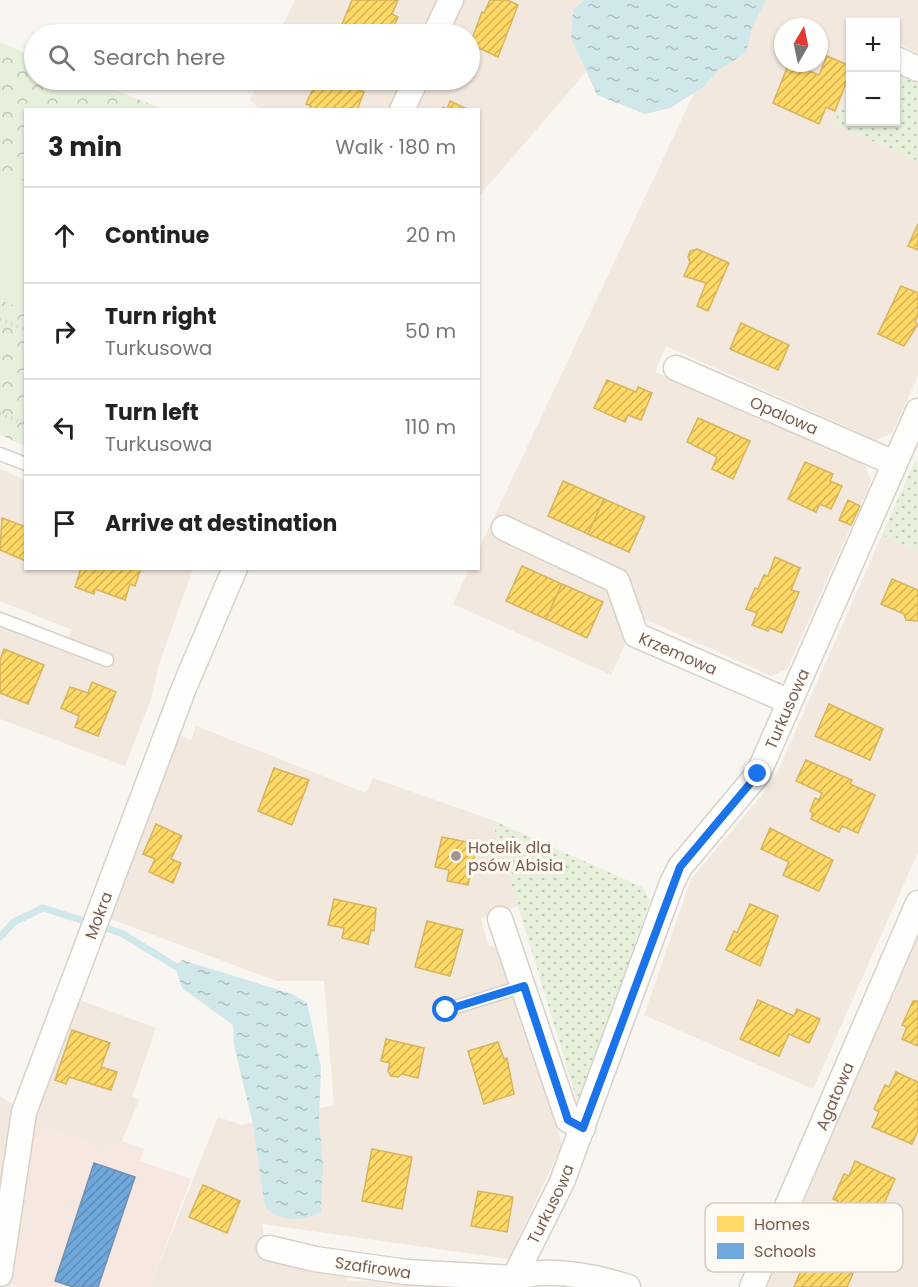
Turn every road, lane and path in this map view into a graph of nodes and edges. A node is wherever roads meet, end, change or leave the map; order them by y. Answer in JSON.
{"nodes":[{"id":1,"x":450,"y":0,"type":"edge"},
{"id":2,"x":439,"y":24,"type":"edge"},
{"id":3,"x":900,"y":61,"type":"edge"},
{"id":4,"x":918,"y":69,"type":"edge"},
{"id":5,"x":411,"y":90,"type":"edge"},
{"id":6,"x":403,"y":108,"type":"edge"},
{"id":7,"x":0,"y":319,"type":"edge"},
{"id":8,"x":24,"y":329,"type":"edge"},
{"id":9,"x":676,"y":368,"type":"dead end"},
{"id":10,"x":918,"y":411,"type":"edge"},
{"id":11,"x":0,"y":413,"type":"edge"},
{"id":12,"x":24,"y":423,"type":"edge"},
{"id":13,"x":0,"y":454,"type":"edge"},
{"id":14,"x":24,"y":463,"type":"edge"},
{"id":15,"x":894,"y":463,"type":"junction"},
{"id":16,"x":504,"y":528,"type":"dead end"},
{"id":17,"x":234,"y":570,"type":"edge"},
{"id":18,"x":0,"y":619,"type":"edge"},
{"id":19,"x":107,"y":660,"type":"dead end"},
{"id":20,"x":788,"y":701,"type":"junction"},
{"id":21,"x":918,"y":903,"type":"edge"},
{"id":22,"x":500,"y":919,"type":"dead end"},
{"id":23,"x":524,"y":986,"type":"junction"},
{"id":24,"x":446,"y":1010,"type":"dead end"},
{"id":25,"x":583,"y":1128,"type":"junction"},
{"id":26,"x":788,"y":1203,"type":"edge"},
{"id":27,"x":269,"y":1248,"type":"dead end"},
{"id":28,"x":758,"y":1272,"type":"edge"},
{"id":29,"x":0,"y":1274,"type":"edge"},
{"id":30,"x":510,"y":1283,"type":"edge"},
{"id":31,"x":628,"y":1287,"type":"edge"},
{"id":32,"x":752,"y":1287,"type":"edge"}],
"edges":[{"from":1,"to":2,"type":"street"},
{"from":3,"to":4,"type":"street"},
{"from":5,"to":6,"type":"street"},
{"from":7,"to":8,"type":"path"},
{"from":9,"to":15,"type":"street","name":"Opalowa"},
{"from":10,"to":15,"type":"street","name":"Turkusowa"},
{"from":11,"to":12,"type":"path"},
{"from":13,"to":14,"type":"lane"},
{"from":15,"to":20,"type":"street","name":"Turkusowa"},
{"from":16,"to":20,"type":"street","name":"Krzemowa"},
{"from":17,"to":29,"type":"street","name":"Mokra"},
{"from":18,"to":19,"type":"lane"},
{"from":20,"to":25,"type":"street","name":"Turkusowa"},
{"from":21,"to":26,"type":"street","name":"Agatowa"},
{"from":22,"to":23,"type":"street"},
{"from":23,"to":24,"type":"lane"},
{"from":23,"to":25,"type":"street"},
{"from":25,"to":30,"type":"street","name":"Turkusowa"},
{"from":27,"to":30,"type":"street","name":"Szafirowa"},
{"from":28,"to":32,"type":"street","name":"Agatowa"},
{"from":30,"to":31,"type":"street","name":"Szafirowa"}]}
